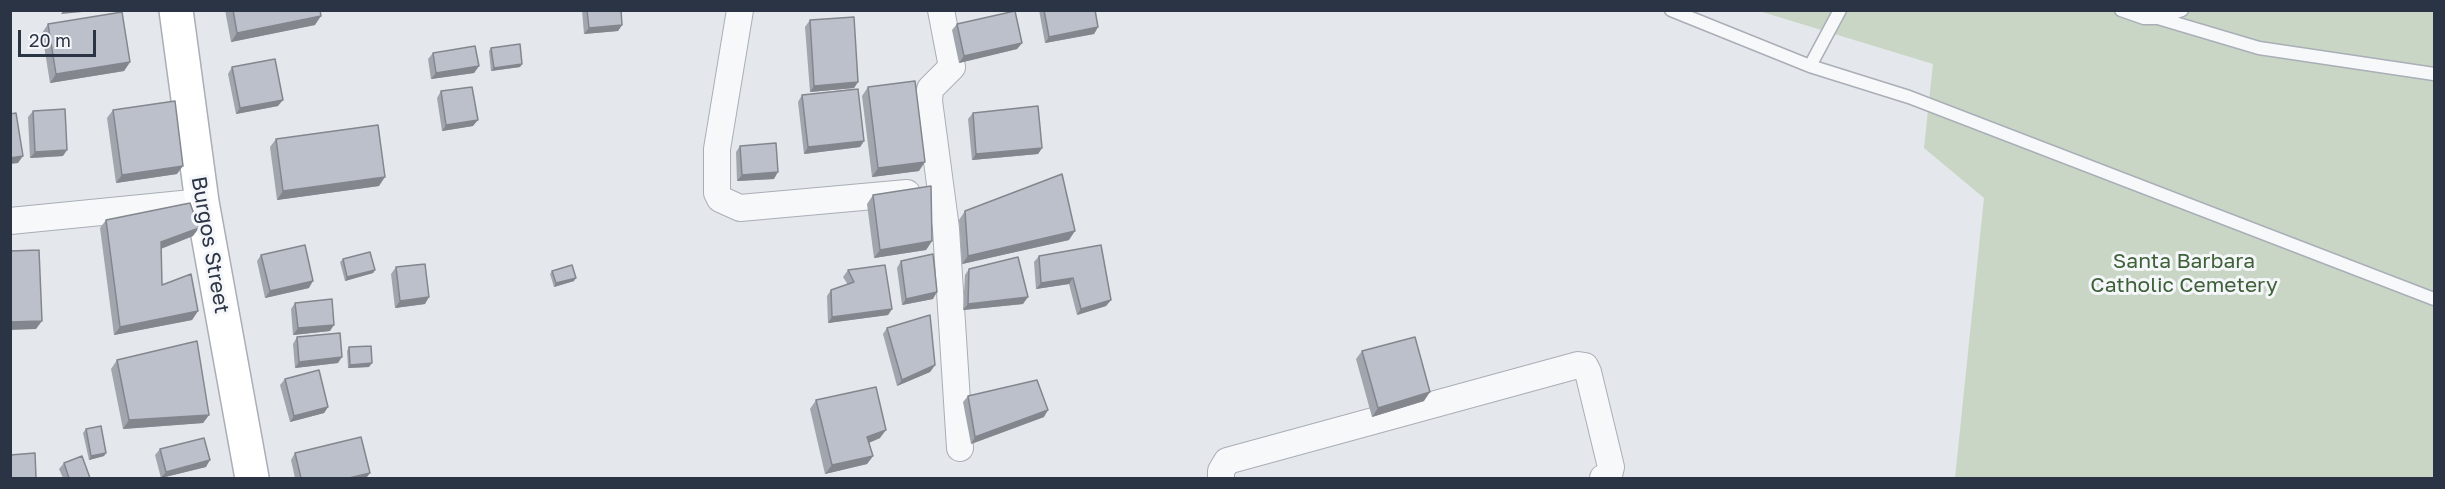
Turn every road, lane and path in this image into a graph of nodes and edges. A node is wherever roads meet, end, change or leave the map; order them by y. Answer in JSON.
{"nodes":[{"id":1,"x":176,"y":10,"type":"edge"},
{"id":2,"x":740,"y":10,"type":"edge"},
{"id":3,"x":941,"y":10,"type":"edge"},
{"id":4,"x":1671,"y":10,"type":"edge"},
{"id":5,"x":1839,"y":10,"type":"edge"},
{"id":6,"x":2121,"y":10,"type":"edge"},
{"id":7,"x":2182,"y":10,"type":"edge"},
{"id":8,"x":2158,"y":18,"type":"junction"},
{"id":9,"x":1810,"y":66,"type":"junction"},
{"id":10,"x":2434,"y":74,"type":"edge"},
{"id":11,"x":940,"y":190,"type":"junction"},
{"id":12,"x":202,"y":202,"type":"junction"},
{"id":13,"x":10,"y":221,"type":"edge"},
{"id":14,"x":2434,"y":299,"type":"edge"},
{"id":15,"x":960,"y":447,"type":"dead end"},
{"id":16,"x":252,"y":478,"type":"edge"},
{"id":17,"x":1221,"y":478,"type":"edge"},
{"id":18,"x":1603,"y":478,"type":"edge"}],
"edges":[{"from":1,"to":12,"type":"street","name":"Burgos Street"},
{"from":2,"to":11,"type":"street"},
{"from":3,"to":11,"type":"street"},
{"from":4,"to":9,"type":"lane"},
{"from":5,"to":9,"type":"lane"},
{"from":6,"to":8,"type":"lane"},
{"from":7,"to":8,"type":"lane"},
{"from":8,"to":10,"type":"lane"},
{"from":9,"to":14,"type":"lane"},
{"from":11,"to":15,"type":"street"},
{"from":12,"to":13,"type":"street"},
{"from":12,"to":16,"type":"street","name":"Burgos Street"},
{"from":17,"to":18,"type":"street"}]}
